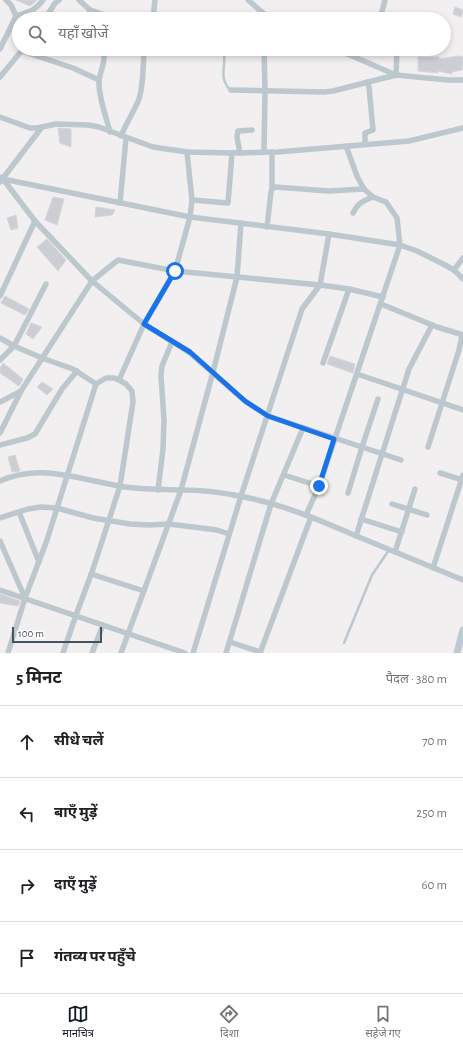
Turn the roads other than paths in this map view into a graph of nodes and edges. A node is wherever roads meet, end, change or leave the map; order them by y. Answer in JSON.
{"nodes":[{"id":1,"x":6,"y":0,"type":"edge"},
{"id":2,"x":43,"y":0,"type":"edge"},
{"id":3,"x":59,"y":0,"type":"edge"},
{"id":4,"x":79,"y":0,"type":"edge"},
{"id":5,"x":155,"y":0,"type":"edge"},
{"id":6,"x":248,"y":0,"type":"edge"},
{"id":7,"x":385,"y":0,"type":"edge"},
{"id":8,"x":90,"y":10,"type":"joint"},
{"id":9,"x":14,"y":12,"type":"edge"},
{"id":10,"x":29,"y":12,"type":"edge"},
{"id":11,"x":49,"y":12,"type":"edge"},
{"id":12,"x":96,"y":12,"type":"edge"},
{"id":13,"x":154,"y":12,"type":"edge"},
{"id":14,"x":262,"y":12,"type":"edge"},
{"id":15,"x":382,"y":12,"type":"edge"},
{"id":16,"x":12,"y":24,"type":"edge"},
{"id":17,"x":0,"y":49,"type":"edge"},
{"id":18,"x":17,"y":56,"type":"edge"},
{"id":19,"x":39,"y":56,"type":"edge"},
{"id":20,"x":104,"y":56,"type":"edge"},
{"id":21,"x":144,"y":56,"type":"edge"},
{"id":22,"x":226,"y":56,"type":"edge"},
{"id":23,"x":264,"y":56,"type":"edge"},
{"id":24,"x":352,"y":56,"type":"edge"},
{"id":25,"x":397,"y":56,"type":"edge"},
{"id":26,"x":396,"y":75,"type":"junction"},
{"id":27,"x":0,"y":77,"type":"edge"},
{"id":28,"x":99,"y":80,"type":"junction"},
{"id":29,"x":463,"y":80,"type":"edge"},
{"id":30,"x":367,"y":82,"type":"junction"},
{"id":31,"x":231,"y":90,"type":"joint"},
{"id":32,"x":265,"y":90,"type":"junction"},
{"id":33,"x":0,"y":117,"type":"edge"},
{"id":34,"x":42,"y":128,"type":"junction"},
{"id":35,"x":463,"y":128,"type":"edge"},
{"id":36,"x":252,"y":130,"type":"dead end"},
{"id":37,"x":110,"y":132,"type":"junction"},
{"id":38,"x":123,"y":137,"type":"junction"},
{"id":39,"x":365,"y":144,"type":"junction"},
{"id":40,"x":346,"y":146,"type":"junction"},
{"id":41,"x":187,"y":152,"type":"junction"},
{"id":42,"x":264,"y":152,"type":"junction"},
{"id":43,"x":272,"y":152,"type":"junction"},
{"id":44,"x":232,"y":153,"type":"junction"},
{"id":45,"x":240,"y":153,"type":"junction"},
{"id":46,"x":1,"y":179,"type":"edge"},
{"id":47,"x":272,"y":189,"type":"junction"},
{"id":48,"x":364,"y":189,"type":"junction"},
{"id":49,"x":373,"y":197,"type":"junction"},
{"id":50,"x":192,"y":200,"type":"junction"},
{"id":51,"x":120,"y":203,"type":"junction"},
{"id":52,"x":353,"y":212,"type":"dead end"},
{"id":53,"x":190,"y":217,"type":"junction"},
{"id":54,"x":35,"y":221,"type":"junction"},
{"id":55,"x":241,"y":224,"type":"junction"},
{"id":56,"x":267,"y":227,"type":"junction"},
{"id":57,"x":329,"y":234,"type":"junction"},
{"id":58,"x":400,"y":245,"type":"junction"},
{"id":59,"x":463,"y":258,"type":"edge"},
{"id":60,"x":454,"y":270,"type":"junction"},
{"id":61,"x":175,"y":271,"type":"junction"},
{"id":62,"x":237,"y":277,"type":"junction"},
{"id":63,"x":463,"y":278,"type":"edge"},
{"id":64,"x":92,"y":281,"type":"junction"},
{"id":65,"x":46,"y":284,"type":"dead end"},
{"id":66,"x":320,"y":285,"type":"junction"},
{"id":67,"x":349,"y":290,"type":"junction"},
{"id":68,"x":0,"y":296,"type":"edge"},
{"id":69,"x":383,"y":297,"type":"junction"},
{"id":70,"x":380,"y":304,"type":"junction"},
{"id":71,"x":144,"y":324,"type":"junction"},
{"id":72,"x":432,"y":325,"type":"junction"},
{"id":73,"x":463,"y":335,"type":"edge"},
{"id":74,"x":0,"y":338,"type":"edge"},
{"id":75,"x":172,"y":342,"type":"junction"},
{"id":76,"x":14,"y":346,"type":"junction"},
{"id":77,"x":42,"y":358,"type":"junction"},
{"id":78,"x":0,"y":360,"type":"edge"},
{"id":79,"x":323,"y":363,"type":"dead end"},
{"id":80,"x":77,"y":371,"type":"junction"},
{"id":81,"x":213,"y":372,"type":"junction"},
{"id":82,"x":357,"y":374,"type":"junction"},
{"id":83,"x":119,"y":380,"type":"junction"},
{"id":84,"x":96,"y":384,"type":"junction"},
{"id":85,"x":402,"y":390,"type":"junction"},
{"id":86,"x":21,"y":391,"type":"junction"},
{"id":87,"x":378,"y":399,"type":"dead end"},
{"id":88,"x":0,"y":402,"type":"edge"},
{"id":89,"x":442,"y":403,"type":"junction"},
{"id":90,"x":463,"y":410,"type":"edge"},
{"id":91,"x":268,"y":416,"type":"junction"},
{"id":92,"x":303,"y":428,"type":"junction"},
{"id":93,"x":0,"y":433,"type":"edge"},
{"id":94,"x":334,"y":439,"type":"junction"},
{"id":95,"x":0,"y":445,"type":"edge"},
{"id":96,"x":362,"y":447,"type":"junction"},
{"id":97,"x":428,"y":447,"type":"dead end"},
{"id":98,"x":381,"y":454,"type":"junction"},
{"id":99,"x":401,"y":460,"type":"dead end"},
{"id":100,"x":440,"y":473,"type":"dead end"},
{"id":101,"x":68,"y":475,"type":"junction"},
{"id":102,"x":284,"y":475,"type":"junction"},
{"id":103,"x":462,"y":478,"type":"edge"},
{"id":104,"x":0,"y":481,"type":"edge"},
{"id":105,"x":120,"y":486,"type":"junction"},
{"id":106,"x":319,"y":486,"type":"junction"},
{"id":107,"x":415,"y":489,"type":"dead end"},
{"id":108,"x":158,"y":490,"type":"junction"},
{"id":109,"x":181,"y":490,"type":"junction"},
{"id":110,"x":348,"y":493,"type":"dead end"},
{"id":111,"x":241,"y":496,"type":"junction"},
{"id":112,"x":271,"y":504,"type":"junction"},
{"id":113,"x":392,"y":504,"type":"dead end"},
{"id":114,"x":57,"y":508,"type":"junction"},
{"id":115,"x":409,"y":509,"type":"junction"},
{"id":116,"x":19,"y":512,"type":"junction"},
{"id":117,"x":427,"y":515,"type":"dead end"},
{"id":118,"x":309,"y":516,"type":"junction"},
{"id":119,"x":0,"y":518,"type":"edge"},
{"id":120,"x":361,"y":519,"type":"junction"},
{"id":121,"x":109,"y":520,"type":"junction"},
{"id":122,"x":169,"y":524,"type":"junction"},
{"id":123,"x":402,"y":532,"type":"junction"},
{"id":124,"x":229,"y":534,"type":"junction"},
{"id":125,"x":356,"y":536,"type":"junction"},
{"id":126,"x":0,"y":541,"type":"edge"},
{"id":127,"x":389,"y":549,"type":"junction"},
{"id":128,"x":395,"y":552,"type":"junction"},
{"id":129,"x":39,"y":562,"type":"junction"},
{"id":130,"x":433,"y":568,"type":"junction"},
{"id":131,"x":91,"y":574,"type":"junction"},
{"id":132,"x":463,"y":580,"type":"edge"},
{"id":133,"x":0,"y":590,"type":"edge"},
{"id":134,"x":144,"y":591,"type":"junction"},
{"id":135,"x":25,"y":598,"type":"junction"},
{"id":136,"x":76,"y":615,"type":"junction"},
{"id":137,"x":103,"y":625,"type":"junction"},
{"id":138,"x":463,"y":630,"type":"edge"},
{"id":139,"x":128,"y":634,"type":"junction"},
{"id":140,"x":230,"y":642,"type":"junction"},
{"id":141,"x":344,"y":643,"type":"dead end"},
{"id":142,"x":260,"y":652,"type":"edge"},
{"id":143,"x":8,"y":653,"type":"edge"},
{"id":144,"x":64,"y":653,"type":"edge"},
{"id":145,"x":92,"y":653,"type":"edge"},
{"id":146,"x":121,"y":653,"type":"edge"},
{"id":147,"x":185,"y":653,"type":"edge"},
{"id":148,"x":193,"y":653,"type":"edge"},
{"id":149,"x":226,"y":653,"type":"edge"},
{"id":150,"x":457,"y":653,"type":"edge"}],
"edges":[{"from":1,"to":9,"type":"street"},
{"from":2,"to":10,"type":"street"},
{"from":3,"to":11,"type":"street"},
{"from":4,"to":8,"type":"street"},
{"from":5,"to":13,"type":"street"},
{"from":6,"to":14,"type":"street"},
{"from":7,"to":15,"type":"street"},
{"from":8,"to":12,"type":"street"},
{"from":16,"to":17,"type":"street"},
{"from":18,"to":27,"type":"street"},
{"from":19,"to":28,"type":"street"},
{"from":20,"to":28,"type":"street"},
{"from":21,"to":38,"type":"street"},
{"from":22,"to":31,"type":"lane"},
{"from":23,"to":32,"type":"street"},
{"from":24,"to":26,"type":"street"},
{"from":25,"to":26,"type":"street"},
{"from":26,"to":29,"type":"street"},
{"from":26,"to":30,"type":"street"},
{"from":28,"to":37,"type":"street"},
{"from":30,"to":32,"type":"street"},
{"from":30,"to":39,"type":"street"},
{"from":31,"to":32,"type":"street"},
{"from":32,"to":42,"type":"street"},
{"from":33,"to":34,"type":"street"},
{"from":34,"to":37,"type":"street"},
{"from":34,"to":46,"type":"street"},
{"from":35,"to":39,"type":"street"},
{"from":36,"to":45,"type":"street"},
{"from":37,"to":38,"type":"street"},
{"from":38,"to":41,"type":"street"},
{"from":38,"to":51,"type":"street"},
{"from":39,"to":40,"type":"street"},
{"from":40,"to":43,"type":"street"},
{"from":40,"to":48,"type":"street"},
{"from":41,"to":44,"type":"street"},
{"from":41,"to":50,"type":"street"},
{"from":42,"to":43,"type":"street"},
{"from":42,"to":45,"type":"street"},
{"from":43,"to":47,"type":"street"},
{"from":44,"to":45,"type":"street"},
{"from":44,"to":50,"type":"street"},
{"from":46,"to":51,"type":"street"},
{"from":46,"to":54,"type":"street"},
{"from":47,"to":48,"type":"street"},
{"from":47,"to":56,"type":"street"},
{"from":48,"to":49,"type":"street"},
{"from":49,"to":52,"type":"street"},
{"from":49,"to":58,"type":"street"},
{"from":50,"to":53,"type":"street"},
{"from":51,"to":53,"type":"street"},
{"from":53,"to":55,"type":"street"},
{"from":53,"to":61,"type":"street"},
{"from":54,"to":64,"type":"street"},
{"from":54,"to":68,"type":"street"},
{"from":55,"to":56,"type":"street"},
{"from":55,"to":62,"type":"street"},
{"from":56,"to":57,"type":"street"},
{"from":57,"to":58,"type":"street"},
{"from":57,"to":66,"type":"street"},
{"from":58,"to":60,"type":"street"},
{"from":58,"to":69,"type":"street"},
{"from":59,"to":60,"type":"street"},
{"from":60,"to":63,"type":"street"},
{"from":61,"to":62,"type":"street"},
{"from":61,"to":64,"type":"street"},
{"from":61,"to":71,"type":"street"},
{"from":62,"to":66,"type":"street"},
{"from":62,"to":81,"type":"street"},
{"from":64,"to":71,"type":"street"},
{"from":64,"to":77,"type":"street"},
{"from":65,"to":76,"type":"street"},
{"from":66,"to":67,"type":"street"},
{"from":66,"to":91,"type":"street"},
{"from":67,"to":69,"type":"street"},
{"from":67,"to":79,"type":"street"},
{"from":69,"to":70,"type":"street"},
{"from":70,"to":72,"type":"street"},
{"from":70,"to":82,"type":"street"},
{"from":71,"to":75,"type":"street"},
{"from":71,"to":83,"type":"street"},
{"from":72,"to":73,"type":"street"},
{"from":72,"to":85,"type":"street"},
{"from":73,"to":89,"type":"street"},
{"from":74,"to":76,"type":"street"},
{"from":75,"to":81,"type":"street"},
{"from":75,"to":108,"type":"street"},
{"from":76,"to":77,"type":"street"},
{"from":76,"to":78,"type":"street"},
{"from":77,"to":80,"type":"street"},
{"from":77,"to":86,"type":"street"},
{"from":80,"to":84,"type":"street"},
{"from":80,"to":95,"type":"street"},
{"from":81,"to":91,"type":"street"},
{"from":81,"to":109,"type":"street"},
{"from":82,"to":85,"type":"street"},
{"from":82,"to":94,"type":"street"},
{"from":83,"to":84,"type":"street"},
{"from":83,"to":105,"type":"street"},
{"from":84,"to":101,"type":"street"},
{"from":85,"to":89,"type":"street"},
{"from":85,"to":98,"type":"street"},
{"from":86,"to":88,"type":"street"},
{"from":86,"to":93,"type":"street"},
{"from":87,"to":96,"type":"street"},
{"from":89,"to":90,"type":"street"},
{"from":89,"to":97,"type":"street"},
{"from":91,"to":92,"type":"street"},
{"from":91,"to":111,"type":"street"},
{"from":92,"to":94,"type":"street"},
{"from":92,"to":102,"type":"street"},
{"from":94,"to":96,"type":"street"},
{"from":94,"to":106,"type":"street"},
{"from":96,"to":98,"type":"street"},
{"from":96,"to":110,"type":"street"},
{"from":98,"to":99,"type":"street"},
{"from":98,"to":120,"type":"street"},
{"from":100,"to":103,"type":"street"},
{"from":101,"to":104,"type":"street"},
{"from":101,"to":105,"type":"street"},
{"from":101,"to":114,"type":"street"},
{"from":102,"to":106,"type":"street"},
{"from":102,"to":112,"type":"street"},
{"from":103,"to":130,"type":"street"},
{"from":105,"to":108,"type":"street"},
{"from":105,"to":121,"type":"street"},
{"from":106,"to":118,"type":"street"},
{"from":107,"to":115,"type":"street"},
{"from":108,"to":109,"type":"street"},
{"from":109,"to":111,"type":"street"},
{"from":109,"to":122,"type":"street"},
{"from":111,"to":112,"type":"street"},
{"from":111,"to":124,"type":"street"},
{"from":112,"to":118,"type":"street"},
{"from":112,"to":140,"type":"street"},
{"from":113,"to":115,"type":"street"},
{"from":114,"to":116,"type":"street"},
{"from":114,"to":121,"type":"street"},
{"from":114,"to":129,"type":"street"},
{"from":115,"to":117,"type":"street"},
{"from":115,"to":123,"type":"street"},
{"from":116,"to":119,"type":"street"},
{"from":116,"to":129,"type":"street"},
{"from":118,"to":125,"type":"street"},
{"from":118,"to":142,"type":"street"},
{"from":120,"to":123,"type":"street"},
{"from":120,"to":125,"type":"street"},
{"from":121,"to":122,"type":"street"},
{"from":121,"to":131,"type":"street"},
{"from":122,"to":124,"type":"street"},
{"from":122,"to":134,"type":"street"},
{"from":123,"to":128,"type":"street"},
{"from":124,"to":148,"type":"street"},
{"from":125,"to":127,"type":"street"},
{"from":126,"to":135,"type":"street"},
{"from":127,"to":128,"type":"street"},
{"from":127,"to":141,"type":"lane"},
{"from":128,"to":130,"type":"street"},
{"from":129,"to":135,"type":"street"},
{"from":130,"to":132,"type":"street"},
{"from":131,"to":134,"type":"street"},
{"from":131,"to":136,"type":"street"},
{"from":133,"to":135,"type":"street"},
{"from":134,"to":139,"type":"street"},
{"from":135,"to":136,"type":"street"},
{"from":135,"to":143,"type":"street"},
{"from":136,"to":137,"type":"street"},
{"from":136,"to":144,"type":"street"},
{"from":137,"to":139,"type":"street"},
{"from":137,"to":145,"type":"street"},
{"from":138,"to":150,"type":"street"},
{"from":139,"to":146,"type":"street"},
{"from":139,"to":147,"type":"street"},
{"from":140,"to":142,"type":"street"},
{"from":140,"to":149,"type":"street"}]}
